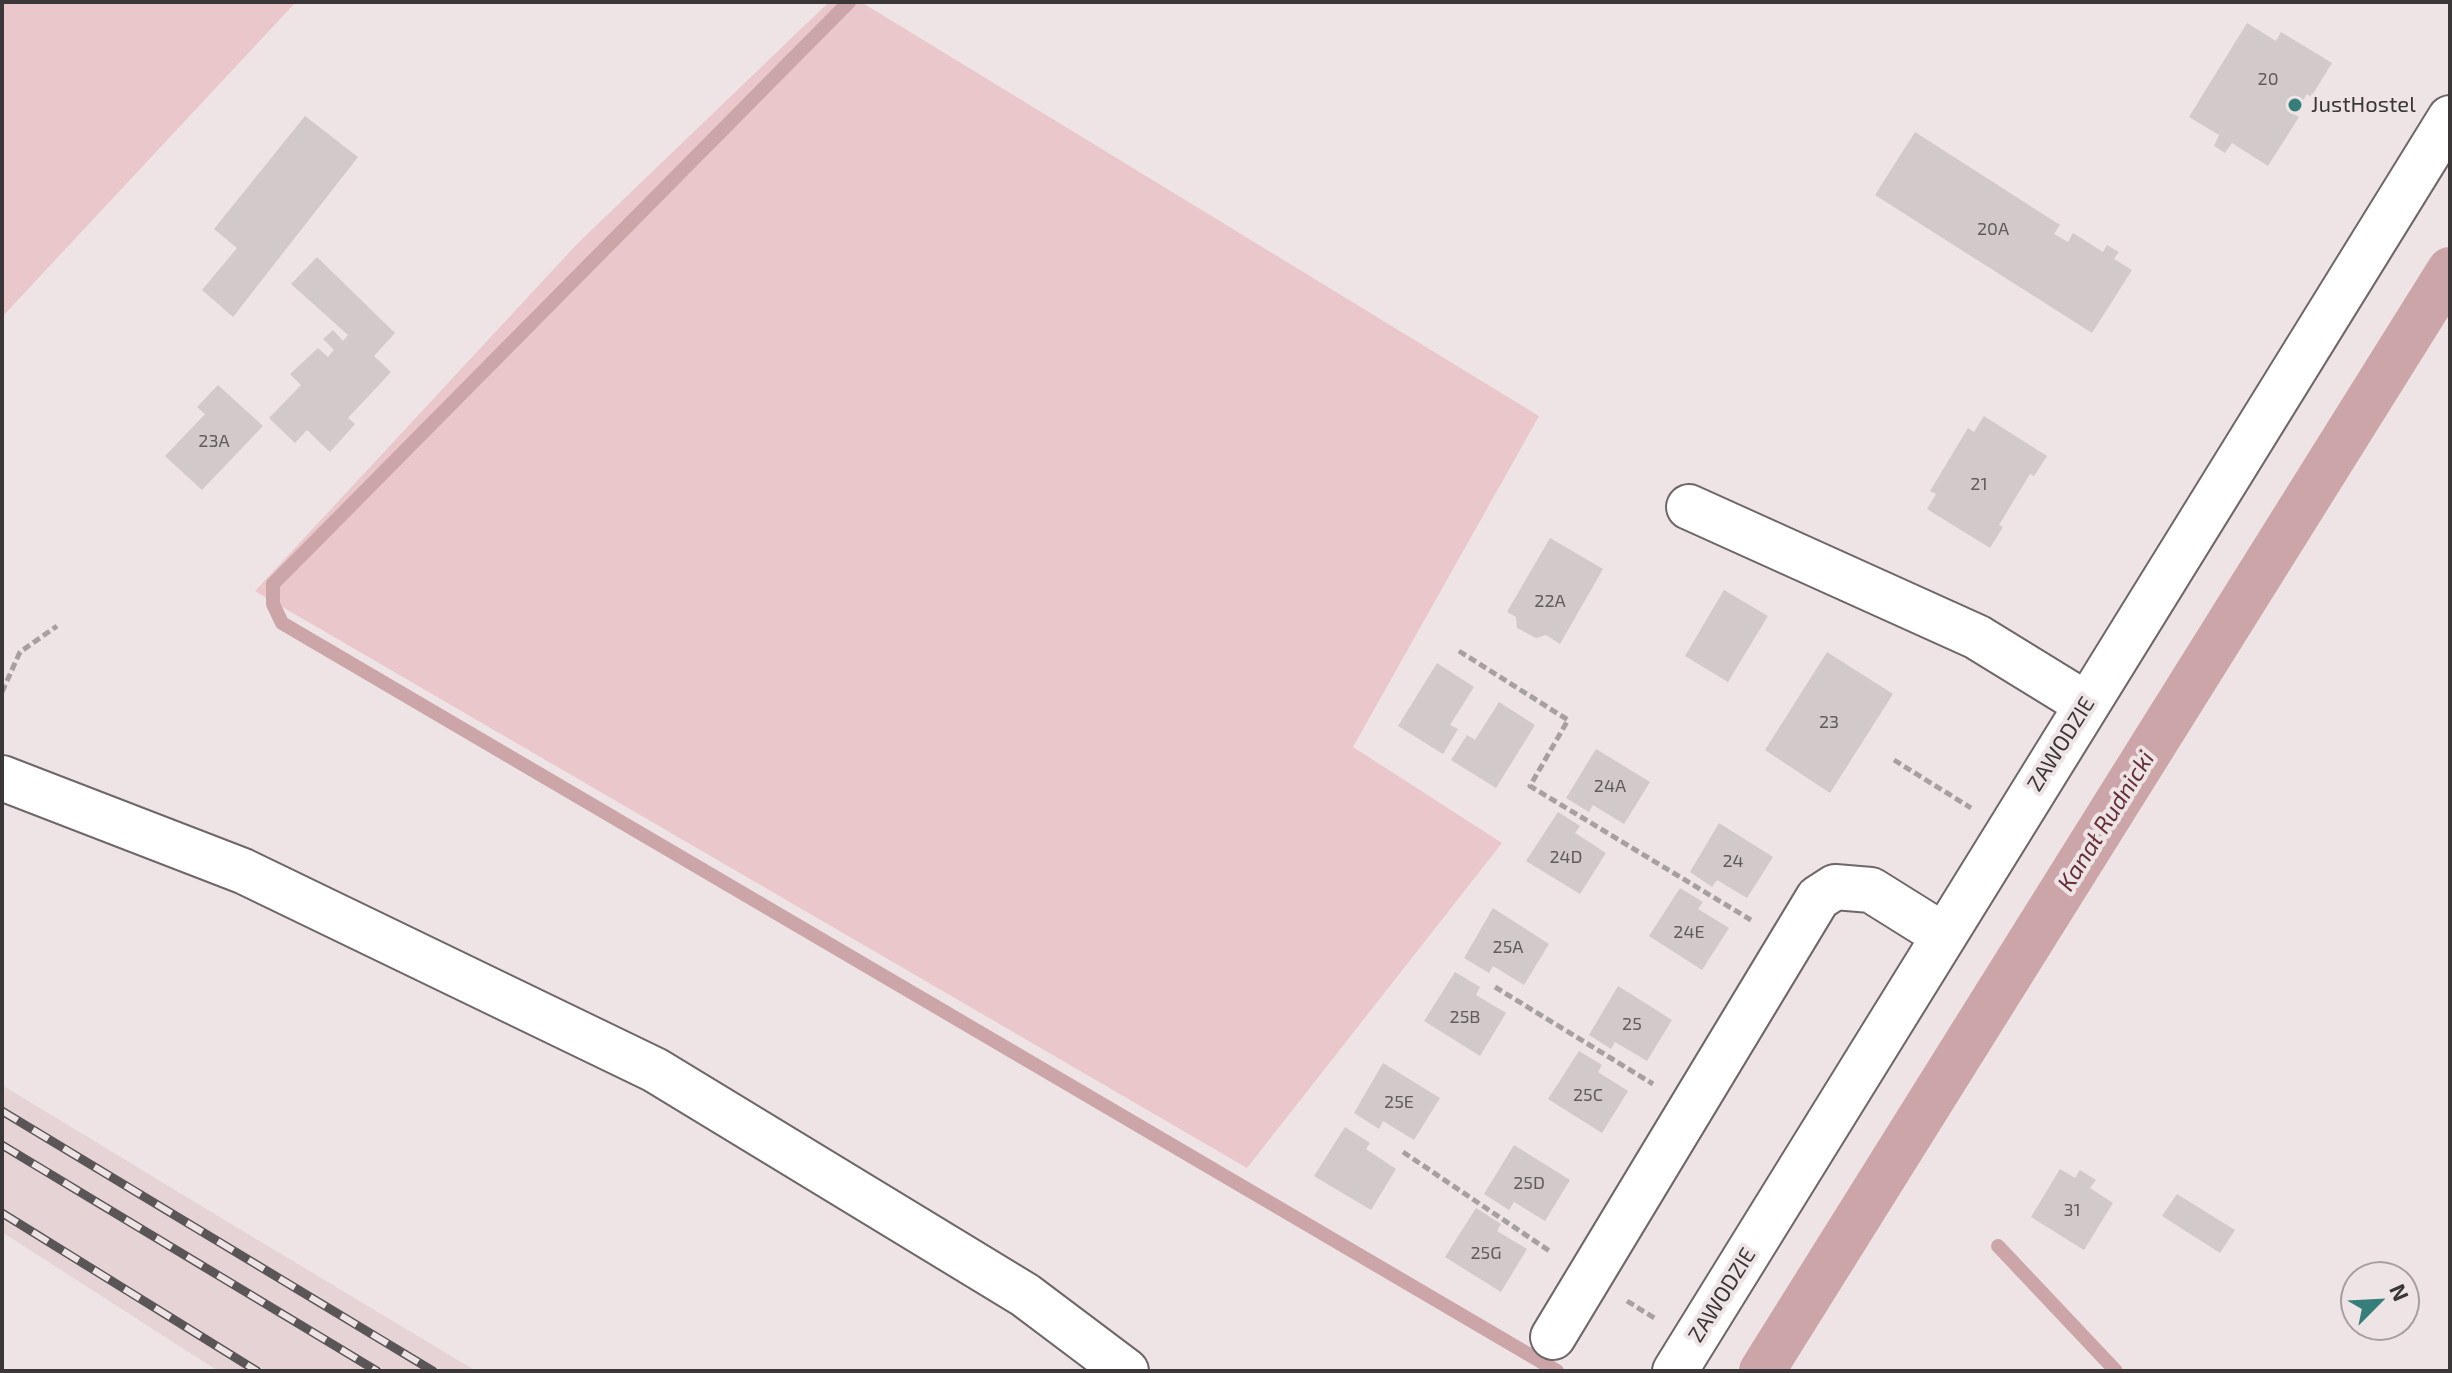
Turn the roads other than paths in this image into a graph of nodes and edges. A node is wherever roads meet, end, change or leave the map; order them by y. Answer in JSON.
{"nodes":[{"id":1,"x":2450,"y":118,"type":"edge"},
{"id":2,"x":1689,"y":507,"type":"dead end"},
{"id":3,"x":2086,"y":704,"type":"junction"},
{"id":4,"x":2,"y":778,"type":"edge"},
{"id":5,"x":1943,"y":935,"type":"junction"},
{"id":6,"x":1553,"y":1337,"type":"dead end"},
{"id":7,"x":1126,"y":1371,"type":"edge"},
{"id":8,"x":1675,"y":1371,"type":"edge"}],
"edges":[{"from":1,"to":3,"type":"street","name":"ZAWODZIE"},
{"from":2,"to":3,"type":"street"},
{"from":3,"to":5,"type":"street","name":"ZAWODZIE"},
{"from":4,"to":7,"type":"street"},
{"from":5,"to":6,"type":"street"},
{"from":5,"to":8,"type":"street","name":"ZAWODZIE"}]}
